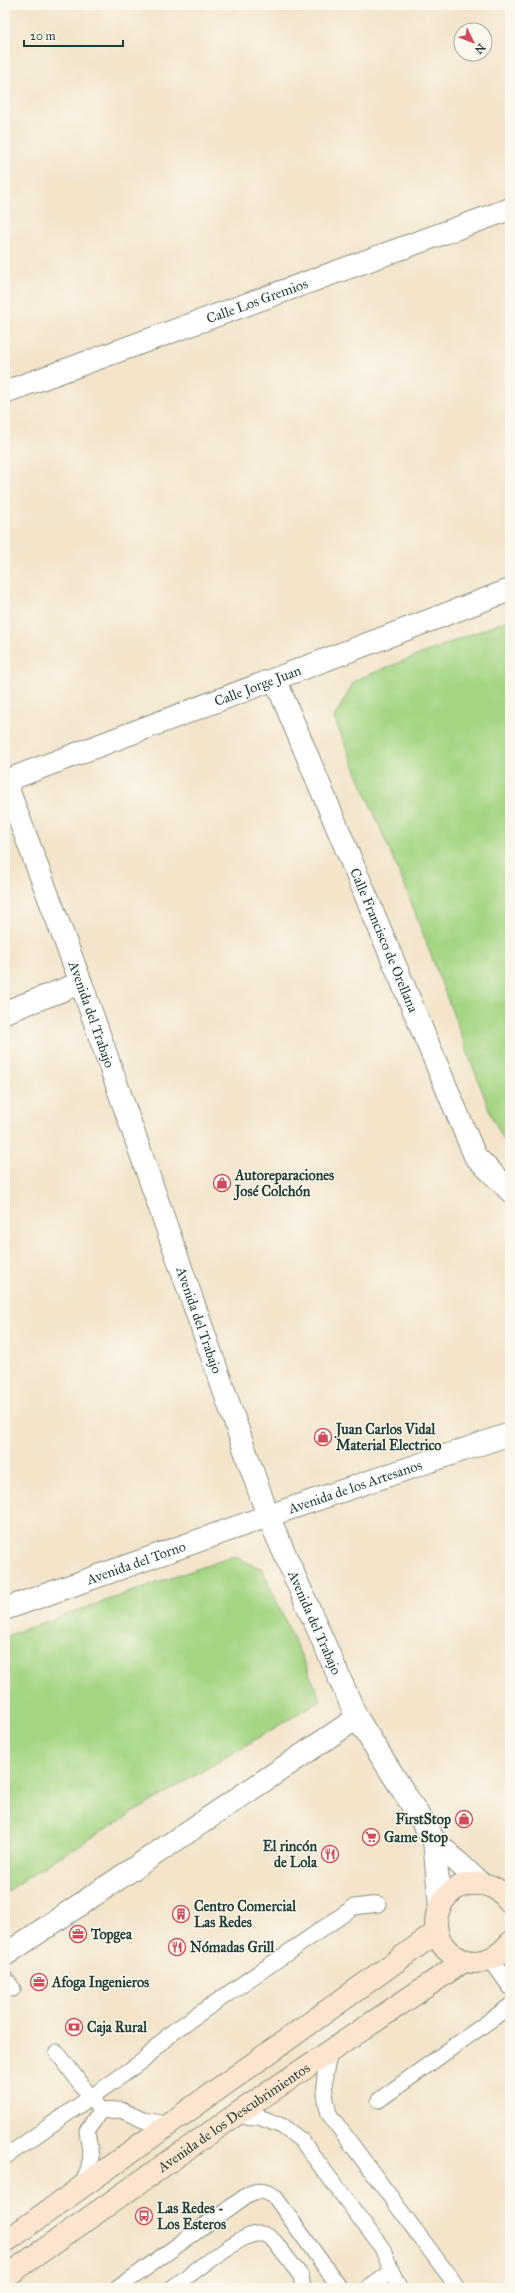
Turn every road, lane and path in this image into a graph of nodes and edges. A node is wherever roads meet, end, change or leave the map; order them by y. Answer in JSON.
{"nodes":[{"id":1,"x":510,"y":209,"type":"edge"},
{"id":2,"x":5,"y":392,"type":"edge"},
{"id":3,"x":510,"y":590,"type":"edge"},
{"id":4,"x":275,"y":679,"type":"junction"},
{"id":5,"x":5,"y":781,"type":"edge"},
{"id":6,"x":81,"y":983,"type":"junction"},
{"id":7,"x":5,"y":1012,"type":"edge"},
{"id":8,"x":510,"y":1191,"type":"edge"},
{"id":9,"x":510,"y":1434,"type":"edge"},
{"id":10,"x":268,"y":1516,"type":"junction"},
{"id":11,"x":5,"y":1610,"type":"edge"},
{"id":12,"x":357,"y":1718,"type":"junction"},
{"id":13,"x":434,"y":1840,"type":"junction"},
{"id":14,"x":480,"y":1883,"type":"junction"},
{"id":15,"x":508,"y":1894,"type":"edge"},
{"id":16,"x":378,"y":1904,"type":"dead end"},
{"id":17,"x":440,"y":1906,"type":"junction"},
{"id":18,"x":437,"y":1932,"type":"junction"},
{"id":19,"x":510,"y":1943,"type":"edge"},
{"id":20,"x":5,"y":1955,"type":"edge"},
{"id":21,"x":491,"y":1960,"type":"junction"},
{"id":22,"x":464,"y":1961,"type":"junction"},
{"id":23,"x":510,"y":1987,"type":"edge"},
{"id":24,"x":510,"y":2006,"type":"edge"},
{"id":25,"x":332,"y":2048,"type":"junction"},
{"id":26,"x":57,"y":2052,"type":"dead end"},
{"id":27,"x":91,"y":2098,"type":"junction"},
{"id":28,"x":379,"y":2100,"type":"dead end"},
{"id":29,"x":100,"y":2111,"type":"junction"},
{"id":30,"x":234,"y":2116,"type":"junction"},
{"id":31,"x":171,"y":2125,"type":"junction"},
{"id":32,"x":5,"y":2158,"type":"edge"},
{"id":33,"x":84,"y":2186,"type":"junction"},
{"id":34,"x":5,"y":2242,"type":"edge"},
{"id":35,"x":391,"y":2272,"type":"junction"},
{"id":36,"x":5,"y":2277,"type":"edge"},
{"id":37,"x":458,"y":2287,"type":"edge"},
{"id":38,"x":118,"y":2288,"type":"edge"},
{"id":39,"x":172,"y":2288,"type":"edge"},
{"id":40,"x":303,"y":2288,"type":"edge"},
{"id":41,"x":340,"y":2288,"type":"edge"},
{"id":42,"x":369,"y":2288,"type":"edge"},
{"id":43,"x":399,"y":2288,"type":"edge"}],
"edges":[{"from":1,"to":2,"type":"street","name":"Calle Los Gremios"},
{"from":3,"to":4,"type":"street","name":"Calle Jorge Juan"},
{"from":4,"to":5,"type":"street","name":"Calle Jorge Juan"},
{"from":4,"to":8,"type":"street","name":"Calle Francisco de Orellana"},
{"from":5,"to":6,"type":"street","name":"Avenida del Trabajo"},
{"from":6,"to":7,"type":"street"},
{"from":6,"to":10,"type":"street","name":"Avenida del Trabajo"},
{"from":9,"to":10,"type":"street","name":"Avenida de los Artesanos"},
{"from":10,"to":11,"type":"street","name":"Avenida del Torno"},
{"from":10,"to":12,"type":"street","name":"Avenida del Trabajo"},
{"from":12,"to":13,"type":"street","name":"Avenida del Trabajo"},
{"from":12,"to":20,"type":"street"},
{"from":13,"to":14,"type":"street"},
{"from":13,"to":17,"type":"street"},
{"from":14,"to":15,"type":"main road"},
{"from":14,"to":17,"type":"main road"},
{"from":16,"to":27,"type":"lane"},
{"from":17,"to":18,"type":"main road"},
{"from":18,"to":22,"type":"main road"},
{"from":18,"to":31,"type":"main road","name":"Avenida de los Descubrimientos"},
{"from":19,"to":21,"type":"main road"},
{"from":21,"to":22,"type":"main road"},
{"from":21,"to":23,"type":"lane"},
{"from":22,"to":25,"type":"main road","name":"Avenida de los Descubrimientos"},
{"from":24,"to":28,"type":"lane"},
{"from":25,"to":30,"type":"main road","name":"Avenida de los Descubrimientos"},
{"from":25,"to":37,"type":"lane"},
{"from":26,"to":27,"type":"lane"},
{"from":27,"to":29,"type":"lane"},
{"from":27,"to":32,"type":"lane"},
{"from":29,"to":31,"type":"lane"},
{"from":29,"to":33,"type":"lane"},
{"from":30,"to":35,"type":"lane"},
{"from":30,"to":36,"type":"main road","name":"Avenida de los Descubrimientos"},
{"from":31,"to":33,"type":"main road","name":"Avenida de los Descubrimientos"},
{"from":33,"to":34,"type":"main road","name":"Avenida de los Descubrimientos"},
{"from":35,"to":42,"type":"lane"},
{"from":35,"to":43,"type":"lane"},
{"from":38,"to":41,"type":"lane"},
{"from":39,"to":40,"type":"lane"}]}
